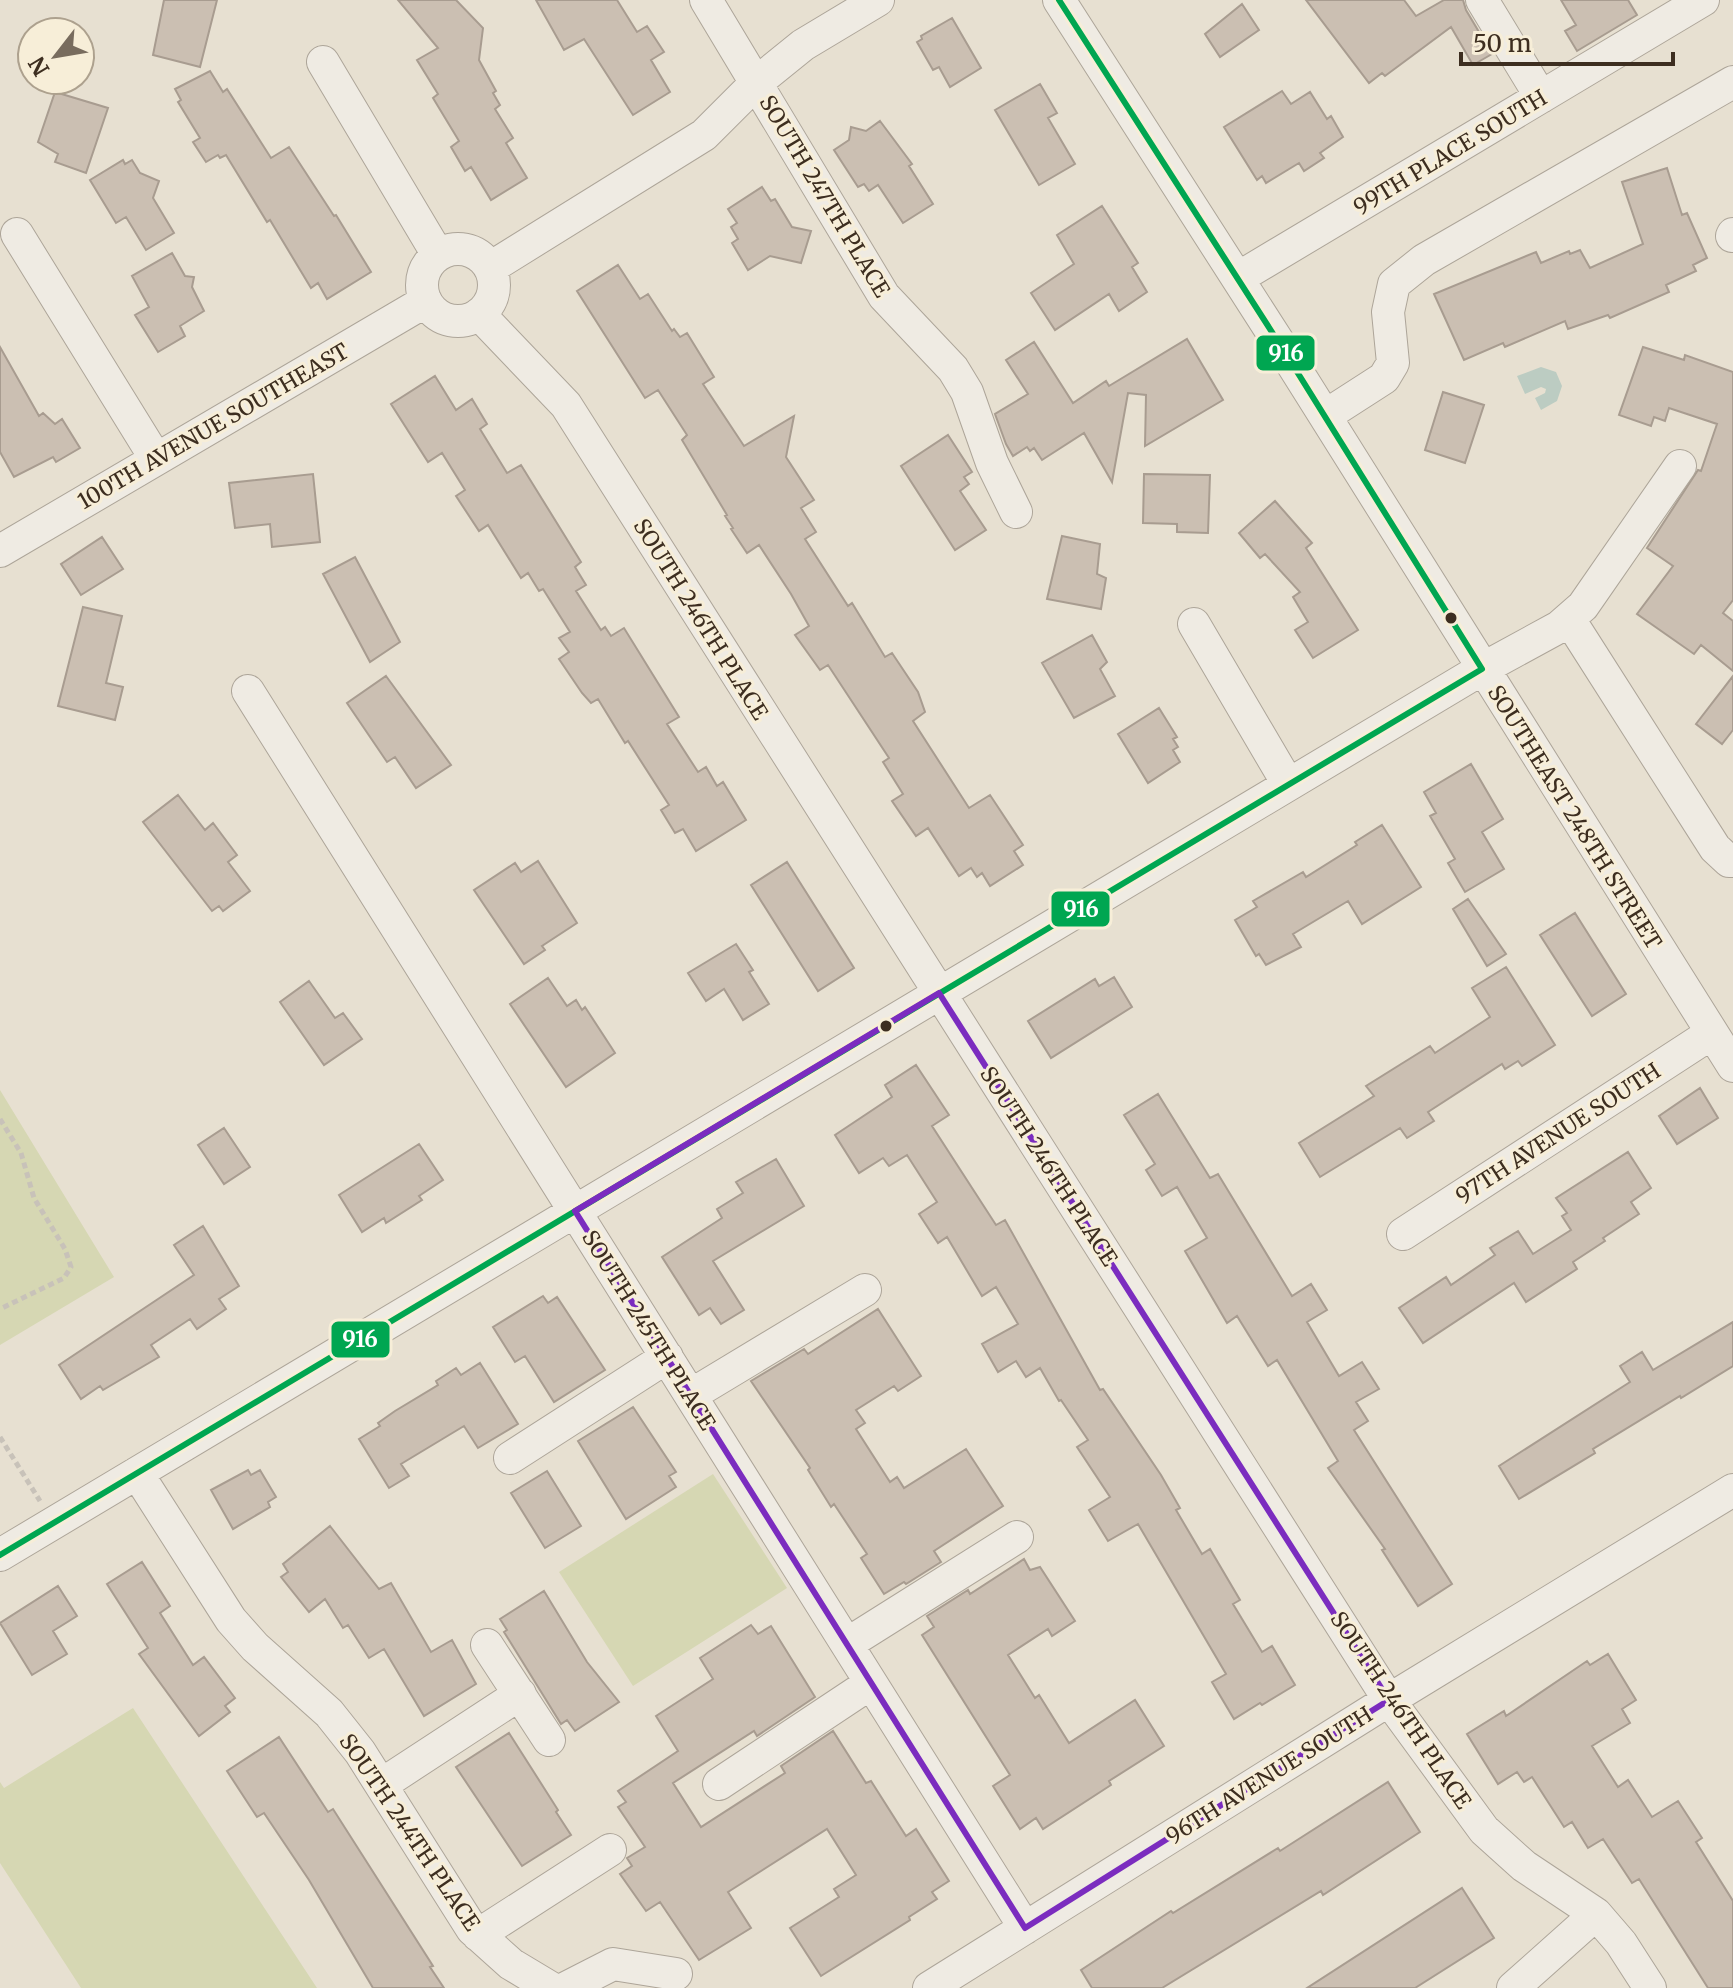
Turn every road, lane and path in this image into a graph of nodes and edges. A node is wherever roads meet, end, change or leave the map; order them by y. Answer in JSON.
{"nodes":[{"id":1,"x":706,"y":0,"type":"edge"},
{"id":2,"x":878,"y":0,"type":"edge"},
{"id":3,"x":1059,"y":0,"type":"edge"},
{"id":4,"x":1482,"y":0,"type":"edge"},
{"id":5,"x":1703,"y":0,"type":"edge"},
{"id":6,"x":323,"y":62,"type":"dead end"},
{"id":7,"x":1733,"y":82,"type":"edge"},
{"id":8,"x":756,"y":83,"type":"junction"},
{"id":9,"x":1541,"y":97,"type":"junction"},
{"id":10,"x":17,"y":234,"type":"dead end"},
{"id":11,"x":438,"y":255,"type":"junction"},
{"id":12,"x":490,"y":268,"type":"junction"},
{"id":13,"x":1238,"y":278,"type":"junction"},
{"id":14,"x":426,"y":301,"type":"junction"},
{"id":15,"x":479,"y":314,"type":"junction"},
{"id":16,"x":1325,"y":416,"type":"junction"},
{"id":17,"x":156,"y":459,"type":"junction"},
{"id":18,"x":1680,"y":466,"type":"dead end"},
{"id":19,"x":1016,"y":512,"type":"dead end"},
{"id":20,"x":0,"y":551,"type":"edge"},
{"id":21,"x":1569,"y":619,"type":"junction"},
{"id":22,"x":1194,"y":624,"type":"dead end"},
{"id":23,"x":1482,"y":669,"type":"junction"},
{"id":24,"x":248,"y":691,"type":"dead end"},
{"id":25,"x":1288,"y":784,"type":"junction"},
{"id":26,"x":1733,"y":861,"type":"edge"},
{"id":27,"x":939,"y":993,"type":"junction"},
{"id":28,"x":1712,"y":1033,"type":"junction"},
{"id":29,"x":1733,"y":1066,"type":"edge"},
{"id":30,"x":0,"y":1119,"type":"edge"},
{"id":31,"x":575,"y":1211,"type":"junction"},
{"id":32,"x":1403,"y":1234,"type":"dead end"},
{"id":33,"x":865,"y":1290,"type":"dead end"},
{"id":34,"x":0,"y":1309,"type":"edge"},
{"id":35,"x":667,"y":1357,"type":"junction"},
{"id":36,"x":691,"y":1395,"type":"junction"},
{"id":37,"x":0,"y":1437,"type":"edge"},
{"id":38,"x":510,"y":1458,"type":"dead end"},
{"id":39,"x":137,"y":1473,"type":"junction"},
{"id":40,"x":1733,"y":1490,"type":"edge"},
{"id":41,"x":54,"y":1523,"type":"junction"},
{"id":42,"x":1017,"y":1537,"type":"dead end"},
{"id":43,"x":0,"y":1555,"type":"edge"},
{"id":44,"x":847,"y":1644,"type":"junction"},
{"id":45,"x":487,"y":1645,"type":"dead end"},
{"id":46,"x":871,"y":1683,"type":"junction"},
{"id":47,"x":520,"y":1694,"type":"junction"},
{"id":48,"x":1389,"y":1700,"type":"junction"},
{"id":49,"x":549,"y":1740,"type":"dead end"},
{"id":50,"x":719,"y":1784,"type":"dead end"},
{"id":51,"x":381,"y":1785,"type":"junction"},
{"id":52,"x":610,"y":1850,"type":"dead end"},
{"id":53,"x":1596,"y":1914,"type":"junction"},
{"id":54,"x":1025,"y":1928,"type":"junction"},
{"id":55,"x":478,"y":1935,"type":"junction"},
{"id":56,"x":676,"y":1974,"type":"dead end"},
{"id":57,"x":551,"y":1988,"type":"edge"},
{"id":58,"x":566,"y":1988,"type":"edge"},
{"id":59,"x":929,"y":1988,"type":"edge"},
{"id":60,"x":1513,"y":1988,"type":"edge"},
{"id":61,"x":1650,"y":1988,"type":"edge"}],
"edges":[{"from":1,"to":8,"type":"street","name":"SOUTH 247TH PLACE"},
{"from":2,"to":8,"type":"street"},
{"from":3,"to":13,"type":"street","name":"SOUTHEAST 248TH STREET"},
{"from":4,"to":9,"type":"street"},
{"from":5,"to":9,"type":"street","name":"99TH PLACE SOUTH"},
{"from":6,"to":11,"type":"street"},
{"from":7,"to":16,"type":"street"},
{"from":8,"to":12,"type":"street"},
{"from":8,"to":19,"type":"street","name":"SOUTH 247TH PLACE"},
{"from":9,"to":13,"type":"street","name":"99TH PLACE SOUTH"},
{"from":10,"to":17,"type":"street"},
{"from":11,"to":12,"type":"street"},
{"from":11,"to":14,"type":"street"},
{"from":12,"to":15,"type":"street"},
{"from":13,"to":16,"type":"street","name":"SOUTHEAST 248TH STREET"},
{"from":14,"to":15,"type":"street"},
{"from":14,"to":17,"type":"street","name":"100TH AVENUE SOUTHEAST"},
{"from":15,"to":27,"type":"street","name":"SOUTH 246TH PLACE"},
{"from":16,"to":23,"type":"street","name":"SOUTHEAST 248TH STREET"},
{"from":17,"to":20,"type":"street","name":"100TH AVENUE SOUTHEAST"},
{"from":18,"to":21,"type":"street"},
{"from":21,"to":23,"type":"street"},
{"from":21,"to":26,"type":"street"},
{"from":22,"to":25,"type":"street"},
{"from":23,"to":25,"type":"street"},
{"from":23,"to":28,"type":"street","name":"SOUTHEAST 248TH STREET"},
{"from":24,"to":31,"type":"street","name":"SOUTH 245TH PLACE"},
{"from":25,"to":27,"type":"street"},
{"from":27,"to":31,"type":"street"},
{"from":27,"to":48,"type":"street","name":"SOUTH 246TH PLACE"},
{"from":28,"to":29,"type":"street","name":"SOUTHEAST 248TH STREET"},
{"from":28,"to":32,"type":"street","name":"97TH AVENUE SOUTH"},
{"from":30,"to":34,"type":"path"},
{"from":31,"to":35,"type":"street","name":"SOUTH 245TH PLACE"},
{"from":31,"to":39,"type":"street"},
{"from":33,"to":36,"type":"street"},
{"from":35,"to":36,"type":"street","name":"SOUTH 245TH PLACE"},
{"from":35,"to":38,"type":"street"},
{"from":36,"to":44,"type":"street","name":"SOUTH 245TH PLACE"},
{"from":37,"to":41,"type":"path"},
{"from":39,"to":41,"type":"street"},
{"from":39,"to":51,"type":"street","name":"SOUTH 244TH PLACE"},
{"from":40,"to":48,"type":"street","name":"96TH AVENUE SOUTH"},
{"from":41,"to":43,"type":"street"},
{"from":42,"to":44,"type":"street"},
{"from":44,"to":46,"type":"street","name":"SOUTH 245TH PLACE"},
{"from":45,"to":47,"type":"street"},
{"from":46,"to":50,"type":"street"},
{"from":46,"to":54,"type":"street","name":"SOUTH 245TH PLACE"},
{"from":47,"to":49,"type":"street"},
{"from":47,"to":51,"type":"street"},
{"from":48,"to":53,"type":"street","name":"SOUTH 246TH PLACE"},
{"from":48,"to":54,"type":"street","name":"96TH AVENUE SOUTH"},
{"from":51,"to":55,"type":"street","name":"SOUTH 244TH PLACE"},
{"from":52,"to":55,"type":"street"},
{"from":53,"to":60,"type":"street"},
{"from":53,"to":61,"type":"street","name":"SOUTH 246TH PLACE"},
{"from":54,"to":59,"type":"street","name":"96TH AVENUE SOUTH"},
{"from":55,"to":57,"type":"street","name":"SOUTH 244TH PLACE"},
{"from":56,"to":58,"type":"street"}]}
